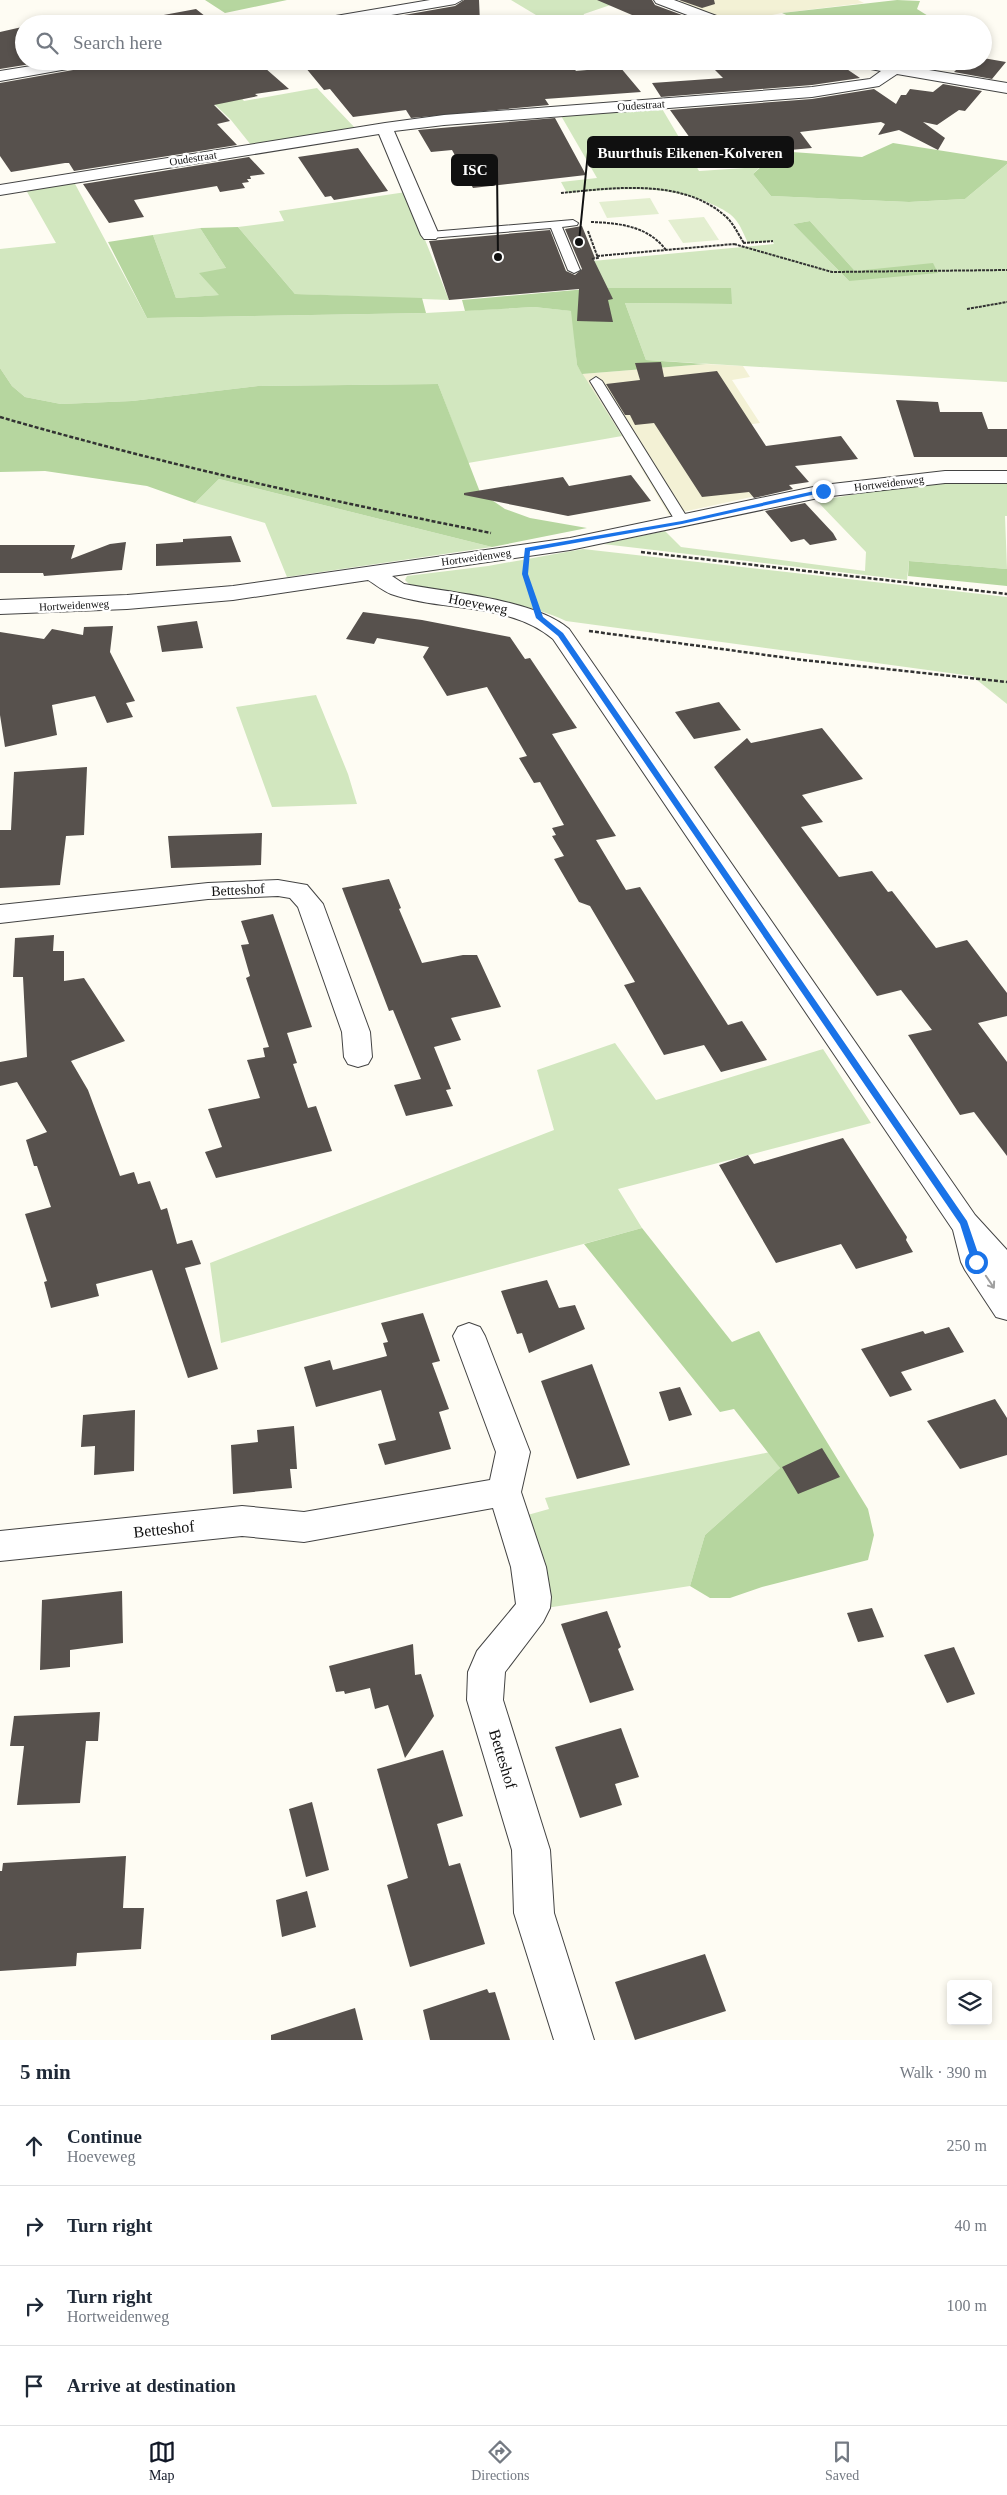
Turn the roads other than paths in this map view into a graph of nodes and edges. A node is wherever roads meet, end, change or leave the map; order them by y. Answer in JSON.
{"nodes":[{"id":1,"x":455,"y":0,"type":"edge"},
{"id":2,"x":662,"y":0,"type":"edge"},
{"id":3,"x":337,"y":6,"type":"dead end"},
{"id":4,"x":349,"y":15,"type":"edge"},
{"id":5,"x":364,"y":15,"type":"edge"},
{"id":6,"x":701,"y":15,"type":"edge"},
{"id":7,"x":36,"y":70,"type":"edge"},
{"id":8,"x":893,"y":70,"type":"joint"},
{"id":9,"x":0,"y":76,"type":"edge"},
{"id":10,"x":1007,"y":88,"type":"edge"},
{"id":11,"x":385,"y":128,"type":"junction"},
{"id":12,"x":0,"y":190,"type":"edge"},
{"id":13,"x":573,"y":223,"type":"road end"},
{"id":14,"x":555,"y":224,"type":"junction"},
{"id":15,"x":430,"y":235,"type":"joint"},
{"id":16,"x":574,"y":270,"type":"dead end"},
{"id":17,"x":596,"y":381,"type":"dead end"},
{"id":18,"x":1007,"y":477,"type":"edge"},
{"id":19,"x":682,"y":522,"type":"junction"},
{"id":20,"x":371,"y":572,"type":"junction"},
{"id":21,"x":0,"y":607,"type":"edge"},
{"id":22,"x":0,"y":914,"type":"edge"},
{"id":23,"x":358,"y":1057,"type":"dead end"},
{"id":24,"x":964,"y":1223,"type":"junction"},
{"id":25,"x":1007,"y":1270,"type":"edge"},
{"id":26,"x":1007,"y":1308,"type":"edge"},
{"id":27,"x":469,"y":1336,"type":"dead end"},
{"id":28,"x":504,"y":1492,"type":"junction"},
{"id":29,"x":0,"y":1546,"type":"edge"},
{"id":30,"x":574,"y":2040,"type":"edge"}],
"edges":[{"from":1,"to":5,"type":"street"},
{"from":2,"to":6,"type":"street"},
{"from":3,"to":4,"type":"street"},
{"from":7,"to":9,"type":"street"},
{"from":8,"to":10,"type":"street"},
{"from":8,"to":11,"type":"street","name":"Oudestraat"},
{"from":11,"to":12,"type":"street","name":"Oudestraat"},
{"from":11,"to":15,"type":"street"},
{"from":13,"to":14,"type":"lane"},
{"from":14,"to":15,"type":"lane"},
{"from":14,"to":16,"type":"lane"},
{"from":17,"to":19,"type":"lane"},
{"from":18,"to":19,"type":"street","name":"Hortweidenweg"},
{"from":19,"to":20,"type":"street","name":"Hortweidenweg"},
{"from":20,"to":21,"type":"street","name":"Hortweidenweg"},
{"from":20,"to":24,"type":"street","name":"Hoeveweg"},
{"from":22,"to":23,"type":"street","name":"Betteshof"},
{"from":24,"to":25,"type":"street","name":"Hoeveweg"},
{"from":24,"to":26,"type":"street","name":"Hoeveweg","one_way":true},
{"from":27,"to":28,"type":"street"},
{"from":28,"to":29,"type":"street","name":"Betteshof"},
{"from":28,"to":30,"type":"street","name":"Betteshof"}]}
